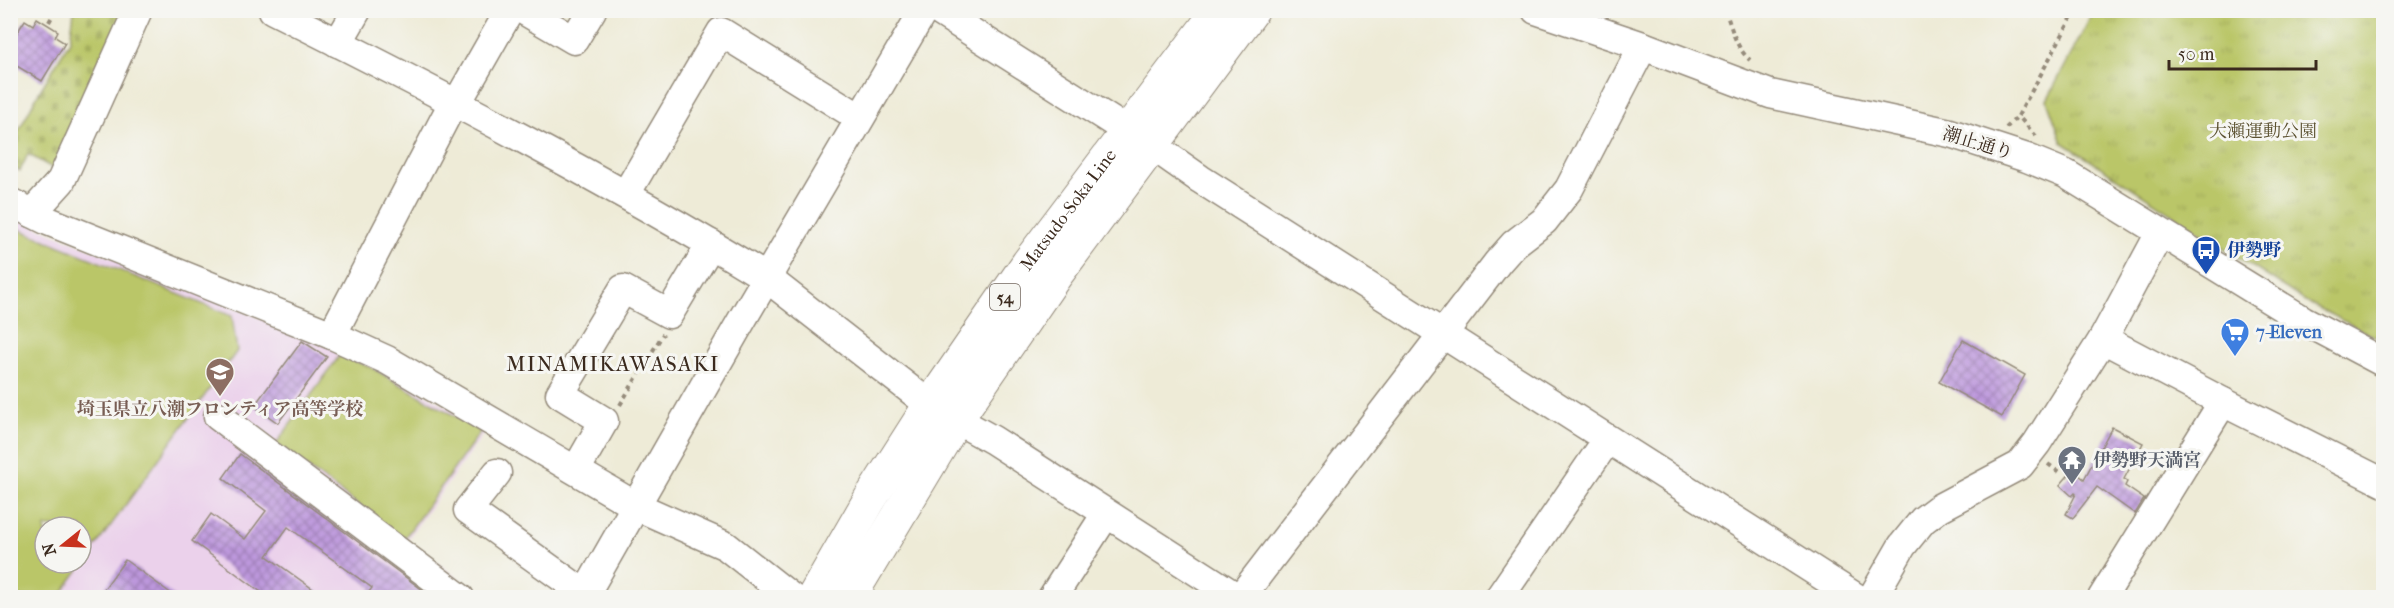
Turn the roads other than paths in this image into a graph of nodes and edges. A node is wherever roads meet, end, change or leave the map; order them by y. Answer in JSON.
{"nodes":[{"id":1,"x":138,"y":10,"type":"edge"},
{"id":2,"x":273,"y":10,"type":"edge"},
{"id":3,"x":357,"y":10,"type":"edge"},
{"id":4,"x":510,"y":10,"type":"edge"},
{"id":5,"x":523,"y":10,"type":"edge"},
{"id":6,"x":592,"y":10,"type":"edge"},
{"id":7,"x":924,"y":10,"type":"edge"},
{"id":8,"x":937,"y":10,"type":"edge"},
{"id":9,"x":1219,"y":10,"type":"edge"},
{"id":10,"x":1253,"y":10,"type":"edge"},
{"id":11,"x":1536,"y":10,"type":"edge"},
{"id":12,"x":338,"y":43,"type":"junction"},
{"id":13,"x":1643,"y":46,"type":"junction"},
{"id":14,"x":456,"y":102,"type":"junction"},
{"id":15,"x":860,"y":117,"type":"junction"},
{"id":16,"x":1141,"y":139,"type":"junction"},
{"id":17,"x":626,"y":194,"type":"junction"},
{"id":18,"x":21,"y":208,"type":"edge"},
{"id":19,"x":2160,"y":233,"type":"junction"},
{"id":20,"x":711,"y":244,"type":"junction"},
{"id":21,"x":767,"y":278,"type":"junction"},
{"id":22,"x":1442,"y":333,"type":"junction"},
{"id":23,"x":332,"y":335,"type":"junction"},
{"id":24,"x":2103,"y":339,"type":"junction"},
{"id":25,"x":2384,"y":363,"type":"edge"},
{"id":26,"x":2223,"y":402,"type":"junction"},
{"id":27,"x":943,"y":412,"type":"junction"},
{"id":28,"x":218,"y":416,"type":"dead end"},
{"id":29,"x":1607,"y":440,"type":"junction"},
{"id":30,"x":576,"y":471,"type":"junction"},
{"id":31,"x":497,"y":472,"type":"dead end"},
{"id":32,"x":2384,"y":483,"type":"edge"},
{"id":33,"x":636,"y":506,"type":"junction"},
{"id":34,"x":1106,"y":514,"type":"junction"},
{"id":35,"x":584,"y":596,"type":"edge"},
{"id":36,"x":460,"y":597,"type":"edge"},
{"id":37,"x":792,"y":597,"type":"edge"},
{"id":38,"x":813,"y":597,"type":"edge"},
{"id":39,"x":849,"y":597,"type":"edge"},
{"id":40,"x":1052,"y":597,"type":"edge"},
{"id":41,"x":1239,"y":597,"type":"edge"},
{"id":42,"x":1499,"y":597,"type":"edge"},
{"id":43,"x":1857,"y":597,"type":"edge"},
{"id":44,"x":1872,"y":597,"type":"edge"},
{"id":45,"x":2102,"y":597,"type":"edge"}],
"edges":[{"from":1,"to":18,"type":"street"},
{"from":2,"to":12,"type":"street"},
{"from":3,"to":12,"type":"street"},
{"from":4,"to":14,"type":"street"},
{"from":5,"to":6,"type":"street"},
{"from":7,"to":15,"type":"street"},
{"from":8,"to":16,"type":"street"},
{"from":9,"to":16,"type":"main road","name":"Matsudo-Soka Line","number":"54"},
{"from":10,"to":16,"type":"main road","name":"Matsudo-Soka Line","number":"54"},
{"from":11,"to":13,"type":"street","name":"潮止通り"},
{"from":12,"to":14,"type":"street"},
{"from":13,"to":19,"type":"street","name":"潮止通り"},
{"from":13,"to":22,"type":"street"},
{"from":14,"to":17,"type":"street"},
{"from":14,"to":23,"type":"street"},
{"from":15,"to":17,"type":"street"},
{"from":15,"to":21,"type":"street"},
{"from":16,"to":22,"type":"street"},
{"from":16,"to":27,"type":"main road","name":"Matsudo-Soka Line","number":"54"},
{"from":17,"to":20,"type":"street"},
{"from":18,"to":23,"type":"street"},
{"from":19,"to":24,"type":"street"},
{"from":19,"to":25,"type":"street","name":"潮止通り"},
{"from":20,"to":21,"type":"street"},
{"from":20,"to":30,"type":"street"},
{"from":21,"to":27,"type":"street"},
{"from":21,"to":33,"type":"street"},
{"from":22,"to":29,"type":"street"},
{"from":22,"to":41,"type":"street"},
{"from":23,"to":30,"type":"street"},
{"from":24,"to":26,"type":"street"},
{"from":24,"to":44,"type":"street"},
{"from":26,"to":32,"type":"street"},
{"from":26,"to":45,"type":"street"},
{"from":27,"to":34,"type":"street"},
{"from":27,"to":38,"type":"main road","name":"Matsudo-Soka Line","number":"54"},
{"from":27,"to":39,"type":"main road","name":"Matsudo-Soka Line","number":"54"},
{"from":28,"to":36,"type":"street"},
{"from":29,"to":42,"type":"street"},
{"from":29,"to":43,"type":"street"},
{"from":30,"to":33,"type":"street"},
{"from":31,"to":35,"type":"street"},
{"from":33,"to":35,"type":"street"},
{"from":33,"to":37,"type":"street"},
{"from":34,"to":40,"type":"street"},
{"from":34,"to":41,"type":"street"}]}
